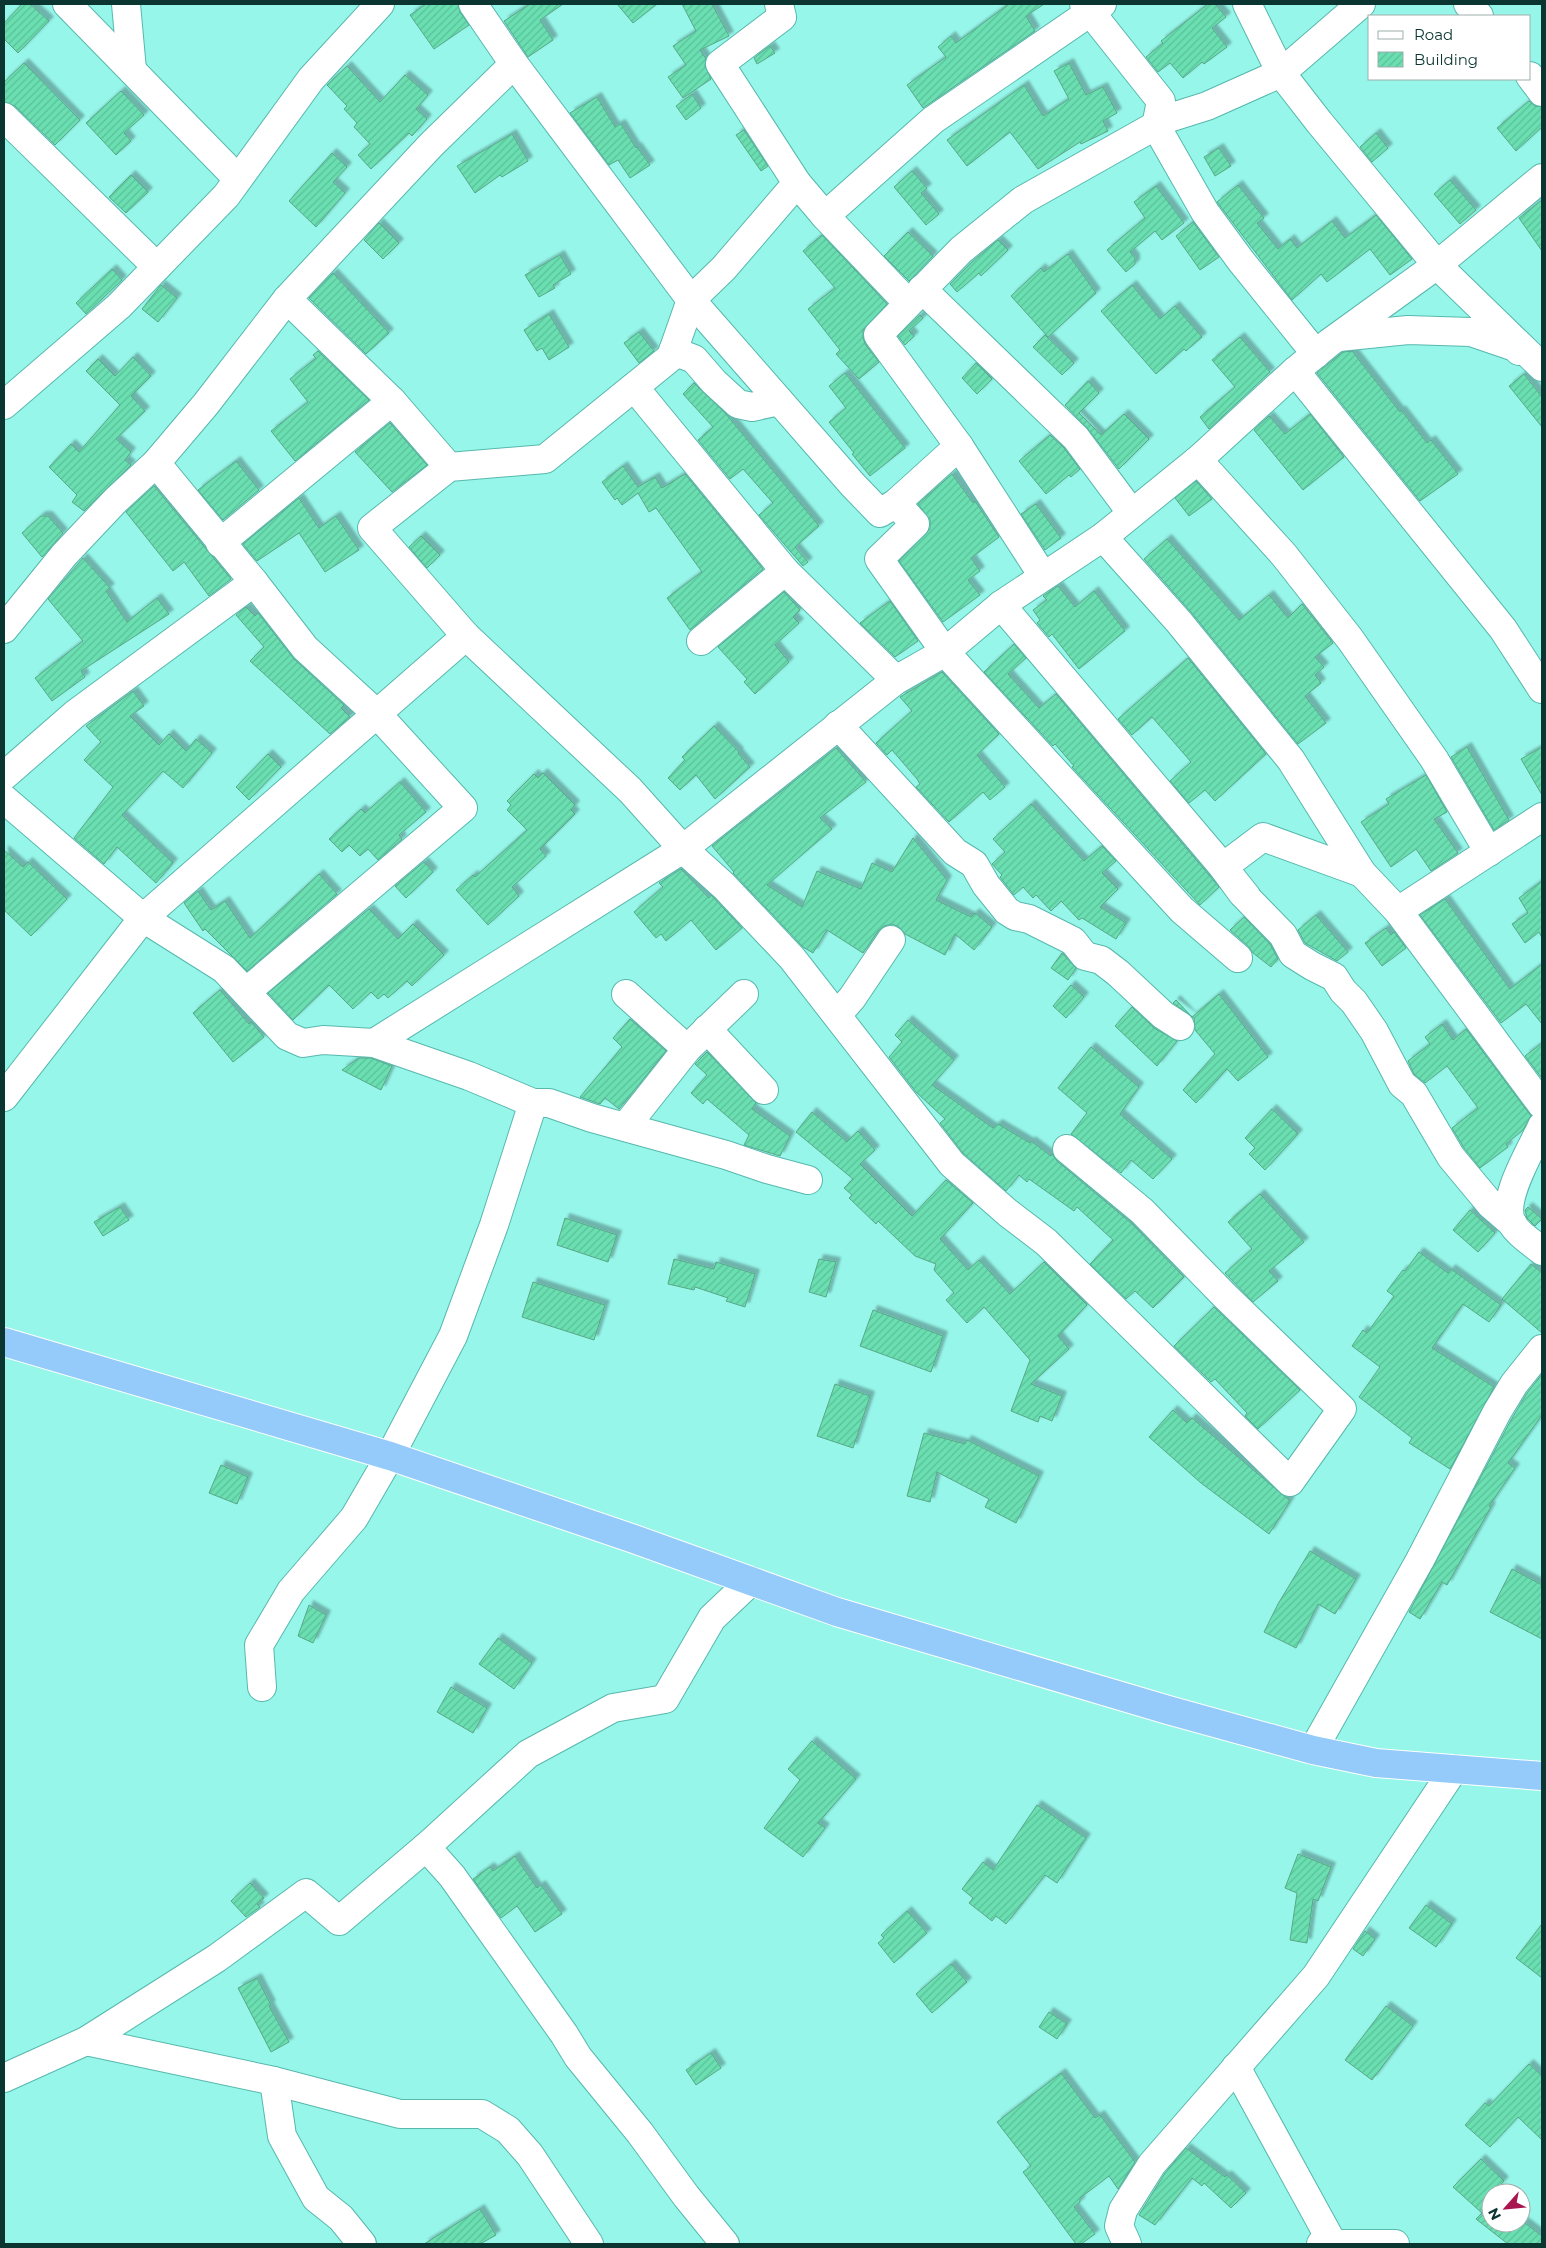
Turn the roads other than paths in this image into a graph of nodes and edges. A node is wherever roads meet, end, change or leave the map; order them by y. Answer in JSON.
{"nodes":[{"id":1,"x":67,"y":4,"type":"edge"},
{"id":2,"x":126,"y":4,"type":"edge"},
{"id":3,"x":380,"y":4,"type":"edge"},
{"id":4,"x":473,"y":4,"type":"edge"},
{"id":5,"x":779,"y":4,"type":"edge"},
{"id":6,"x":1247,"y":4,"type":"edge"},
{"id":7,"x":1361,"y":4,"type":"edge"},
{"id":8,"x":1468,"y":4,"type":"edge"},
{"id":9,"x":1092,"y":6,"type":"edge"},
{"id":10,"x":1478,"y":15,"type":"edge"},
{"id":11,"x":514,"y":64,"type":"junction"},
{"id":12,"x":132,"y":70,"type":"junction"},
{"id":13,"x":1281,"y":73,"type":"junction"},
{"id":14,"x":1531,"y":77,"type":"edge"},
{"id":15,"x":1542,"y":92,"type":"edge"},
{"id":16,"x":4,"y":117,"type":"edge"},
{"id":17,"x":1156,"y":126,"type":"junction"},
{"id":18,"x":1542,"y":178,"type":"edge"},
{"id":19,"x":238,"y":179,"type":"junction"},
{"id":20,"x":797,"y":183,"type":"junction"},
{"id":21,"x":825,"y":216,"type":"junction"},
{"id":22,"x":1437,"y":265,"type":"junction"},
{"id":23,"x":157,"y":267,"type":"junction"},
{"id":24,"x":915,"y":296,"type":"junction"},
{"id":25,"x":287,"y":299,"type":"junction"},
{"id":26,"x":691,"y":300,"type":"junction"},
{"id":27,"x":1325,"y":346,"type":"junction"},
{"id":28,"x":673,"y":351,"type":"junction"},
{"id":29,"x":1542,"y":368,"type":"edge"},
{"id":30,"x":1295,"y":371,"type":"junction"},
{"id":31,"x":634,"y":387,"type":"junction"},
{"id":32,"x":392,"y":401,"type":"junction"},
{"id":33,"x":779,"y":401,"type":"junction"},
{"id":34,"x":4,"y":405,"type":"edge"},
{"id":35,"x":959,"y":446,"type":"junction"},
{"id":36,"x":1198,"y":460,"type":"junction"},
{"id":37,"x":156,"y":463,"type":"junction"},
{"id":38,"x":449,"y":467,"type":"junction"},
{"id":39,"x":896,"y":503,"type":"junction"},
{"id":40,"x":1131,"y":512,"type":"junction"},
{"id":41,"x":1102,"y":537,"type":"junction"},
{"id":42,"x":220,"y":543,"type":"junction"},
{"id":43,"x":785,"y":571,"type":"junction"},
{"id":44,"x":1043,"y":576,"type":"junction"},
{"id":45,"x":254,"y":582,"type":"junction"},
{"id":46,"x":1001,"y":605,"type":"junction"},
{"id":47,"x":4,"y":629,"type":"edge"},
{"id":48,"x":466,"y":636,"type":"junction"},
{"id":49,"x":701,"y":641,"type":"dead end"},
{"id":50,"x":945,"y":652,"type":"junction"},
{"id":51,"x":896,"y":680,"type":"junction"},
{"id":52,"x":1542,"y":689,"type":"edge"},
{"id":53,"x":376,"y":714,"type":"junction"},
{"id":54,"x":838,"y":725,"type":"junction"},
{"id":55,"x":4,"y":776,"type":"edge"},
{"id":56,"x":4,"y":799,"type":"edge"},
{"id":57,"x":1542,"y":817,"type":"edge"},
{"id":58,"x":683,"y":849,"type":"junction"},
{"id":59,"x":1489,"y":852,"type":"junction"},
{"id":60,"x":1223,"y":867,"type":"junction"},
{"id":61,"x":1362,"y":872,"type":"junction"},
{"id":62,"x":1398,"y":911,"type":"junction"},
{"id":63,"x":143,"y":918,"type":"junction"},
{"id":64,"x":891,"y":940,"type":"dead end"},
{"id":65,"x":1238,"y":958,"type":"dead end"},
{"id":66,"x":246,"y":992,"type":"junction"},
{"id":67,"x":626,"y":994,"type":"dead end"},
{"id":68,"x":744,"y":994,"type":"dead end"},
{"id":69,"x":837,"y":1015,"type":"junction"},
{"id":70,"x":1180,"y":1026,"type":"dead end"},
{"id":71,"x":707,"y":1029,"type":"junction"},
{"id":72,"x":374,"y":1043,"type":"junction"},
{"id":73,"x":687,"y":1049,"type":"junction"},
{"id":74,"x":764,"y":1090,"type":"dead end"},
{"id":75,"x":4,"y":1096,"type":"edge"},
{"id":76,"x":533,"y":1103,"type":"junction"},
{"id":77,"x":1542,"y":1105,"type":"edge"},
{"id":78,"x":626,"y":1126,"type":"junction"},
{"id":79,"x":1542,"y":1126,"type":"edge"},
{"id":80,"x":1067,"y":1149,"type":"dead end"},
{"id":81,"x":808,"y":1180,"type":"dead end"},
{"id":82,"x":1512,"y":1224,"type":"junction"},
{"id":83,"x":1542,"y":1251,"type":"edge"},
{"id":84,"x":4,"y":1342,"type":"edge"},
{"id":85,"x":1542,"y":1349,"type":"edge"},
{"id":86,"x":390,"y":1456,"type":"junction"},
{"id":87,"x":751,"y":1581,"type":"junction"},
{"id":88,"x":262,"y":1687,"type":"dead end"},
{"id":89,"x":1313,"y":1750,"type":"junction"},
{"id":90,"x":1454,"y":1769,"type":"junction"},
{"id":91,"x":1542,"y":1776,"type":"edge"},
{"id":92,"x":426,"y":1848,"type":"junction"},
{"id":93,"x":86,"y":2041,"type":"junction"},
{"id":94,"x":1236,"y":2067,"type":"junction"},
{"id":95,"x":4,"y":2078,"type":"edge"},
{"id":96,"x":274,"y":2081,"type":"junction"},
{"id":97,"x":362,"y":2244,"type":"edge"},
{"id":98,"x":589,"y":2244,"type":"edge"},
{"id":99,"x":725,"y":2244,"type":"edge"},
{"id":100,"x":1127,"y":2244,"type":"edge"},
{"id":101,"x":1321,"y":2244,"type":"edge"},
{"id":102,"x":1332,"y":2244,"type":"edge"},
{"id":103,"x":1395,"y":2244,"type":"edge"}],
"edges":[{"from":1,"to":12,"type":"street"},
{"from":2,"to":12,"type":"street"},
{"from":3,"to":19,"type":"street"},
{"from":4,"to":11,"type":"street"},
{"from":5,"to":20,"type":"street"},
{"from":6,"to":13,"type":"street"},
{"from":7,"to":13,"type":"street"},
{"from":8,"to":10,"type":"street"},
{"from":9,"to":17,"type":"street"},
{"from":9,"to":21,"type":"street"},
{"from":11,"to":25,"type":"street"},
{"from":11,"to":26,"type":"street"},
{"from":12,"to":19,"type":"street"},
{"from":13,"to":17,"type":"street"},
{"from":13,"to":22,"type":"street"},
{"from":14,"to":15,"type":"street"},
{"from":16,"to":23,"type":"street"},
{"from":17,"to":24,"type":"street"},
{"from":17,"to":27,"type":"street"},
{"from":18,"to":22,"type":"street"},
{"from":19,"to":23,"type":"street"},
{"from":20,"to":21,"type":"street"},
{"from":20,"to":26,"type":"street"},
{"from":21,"to":24,"type":"street"},
{"from":22,"to":27,"type":"street"},
{"from":22,"to":29,"type":"street"},
{"from":23,"to":34,"type":"street"},
{"from":24,"to":35,"type":"street"},
{"from":24,"to":40,"type":"street"},
{"from":25,"to":32,"type":"street"},
{"from":25,"to":37,"type":"street"},
{"from":26,"to":28,"type":"street"},
{"from":26,"to":33,"type":"street"},
{"from":27,"to":29,"type":"street"},
{"from":27,"to":30,"type":"street"},
{"from":28,"to":31,"type":"street"},
{"from":28,"to":33,"type":"street"},
{"from":30,"to":36,"type":"street"},
{"from":30,"to":52,"type":"street"},
{"from":31,"to":38,"type":"street"},
{"from":31,"to":43,"type":"street"},
{"from":32,"to":38,"type":"street"},
{"from":32,"to":42,"type":"street"},
{"from":33,"to":39,"type":"street"},
{"from":35,"to":39,"type":"street"},
{"from":35,"to":44,"type":"street"},
{"from":36,"to":40,"type":"street"},
{"from":36,"to":59,"type":"street"},
{"from":37,"to":42,"type":"street"},
{"from":37,"to":47,"type":"street"},
{"from":38,"to":48,"type":"street"},
{"from":39,"to":50,"type":"street"},
{"from":40,"to":41,"type":"street"},
{"from":41,"to":44,"type":"street"},
{"from":41,"to":61,"type":"street"},
{"from":42,"to":45,"type":"street"},
{"from":43,"to":49,"type":"street"},
{"from":43,"to":51,"type":"street"},
{"from":44,"to":46,"type":"street"},
{"from":45,"to":53,"type":"street"},
{"from":45,"to":55,"type":"street"},
{"from":46,"to":50,"type":"street"},
{"from":46,"to":60,"type":"street"},
{"from":48,"to":53,"type":"street"},
{"from":48,"to":58,"type":"street"},
{"from":50,"to":51,"type":"street"},
{"from":50,"to":65,"type":"street"},
{"from":51,"to":54,"type":"street"},
{"from":53,"to":63,"type":"street"},
{"from":53,"to":66,"type":"street"},
{"from":54,"to":58,"type":"street"},
{"from":54,"to":70,"type":"street"},
{"from":56,"to":63,"type":"street"},
{"from":57,"to":59,"type":"street"},
{"from":58,"to":69,"type":"street"},
{"from":58,"to":72,"type":"street"},
{"from":59,"to":62,"type":"street"},
{"from":60,"to":61,"type":"street"},
{"from":60,"to":82,"type":"street"},
{"from":61,"to":62,"type":"street"},
{"from":62,"to":77,"type":"street"},
{"from":63,"to":66,"type":"street"},
{"from":63,"to":75,"type":"street"},
{"from":64,"to":69,"type":"street"},
{"from":66,"to":72,"type":"street"},
{"from":67,"to":73,"type":"street"},
{"from":68,"to":71,"type":"street"},
{"from":69,"to":80,"type":"street"},
{"from":71,"to":73,"type":"street"},
{"from":71,"to":74,"type":"street"},
{"from":72,"to":76,"type":"street"},
{"from":73,"to":78,"type":"street"},
{"from":76,"to":78,"type":"street"},
{"from":76,"to":86,"type":"street"},
{"from":78,"to":81,"type":"street"},
{"from":79,"to":82,"type":"street"},
{"from":82,"to":83,"type":"street"},
{"from":84,"to":86,"type":"highway"},
{"from":85,"to":89,"type":"street"},
{"from":86,"to":87,"type":"highway"},
{"from":86,"to":88,"type":"street"},
{"from":87,"to":89,"type":"highway"},
{"from":87,"to":92,"type":"street"},
{"from":89,"to":90,"type":"highway"},
{"from":90,"to":91,"type":"highway"},
{"from":90,"to":94,"type":"street"},
{"from":92,"to":93,"type":"street"},
{"from":92,"to":99,"type":"street"},
{"from":93,"to":95,"type":"street"},
{"from":93,"to":96,"type":"street"},
{"from":94,"to":100,"type":"street"},
{"from":94,"to":102,"type":"street"},
{"from":96,"to":97,"type":"street"},
{"from":96,"to":98,"type":"street"},
{"from":101,"to":102,"type":"street"},
{"from":102,"to":103,"type":"street"}]}
